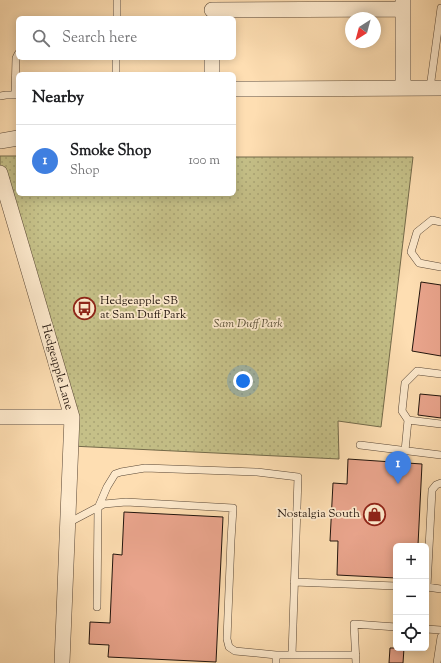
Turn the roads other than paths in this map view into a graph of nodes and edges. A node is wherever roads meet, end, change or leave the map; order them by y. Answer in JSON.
{"nodes":[{"id":1,"x":117,"y":0,"type":"edge"},
{"id":2,"x":403,"y":4,"type":"edge"},
{"id":3,"x":441,"y":8,"type":"edge"},
{"id":4,"x":212,"y":9,"type":"edge"},
{"id":5,"x":117,"y":16,"type":"edge"},
{"id":6,"x":438,"y":52,"type":"edge"},
{"id":7,"x":16,"y":60,"type":"edge"},
{"id":8,"x":116,"y":60,"type":"edge"},
{"id":9,"x":212,"y":60,"type":"edge"},
{"id":10,"x":16,"y":72,"type":"edge"},
{"id":11,"x":116,"y":72,"type":"edge"},
{"id":12,"x":212,"y":72,"type":"edge"},
{"id":13,"x":236,"y":88,"type":"edge"},
{"id":14,"x":403,"y":88,"type":"junction"},
{"id":15,"x":436,"y":88,"type":"edge"},
{"id":16,"x":16,"y":95,"type":"edge"},
{"id":17,"x":0,"y":96,"type":"edge"},
{"id":18,"x":16,"y":138,"type":"edge"},
{"id":19,"x":0,"y":140,"type":"edge"},
{"id":20,"x":0,"y":173,"type":"edge"},
{"id":21,"x":441,"y":222,"type":"edge"},
{"id":22,"x":441,"y":267,"type":"edge"},
{"id":23,"x":441,"y":374,"type":"edge"},
{"id":24,"x":0,"y":417,"type":"edge"},
{"id":25,"x":72,"y":417,"type":"junction"},
{"id":26,"x":408,"y":420,"type":"junction"},
{"id":27,"x":441,"y":424,"type":"edge"},
{"id":28,"x":360,"y":445,"type":"dead end"},
{"id":29,"x":405,"y":451,"type":"junction"},
{"id":30,"x":441,"y":455,"type":"edge"},
{"id":31,"x":441,"y":483,"type":"edge"},
{"id":32,"x":98,"y":508,"type":"junction"},
{"id":33,"x":68,"y":524,"type":"junction"},
{"id":34,"x":427,"y":579,"type":"edge"},
{"id":35,"x":294,"y":582,"type":"junction"},
{"id":36,"x":393,"y":586,"type":"edge"},
{"id":37,"x":429,"y":587,"type":"edge"},
{"id":38,"x":441,"y":589,"type":"edge"},
{"id":39,"x":97,"y":607,"type":"dead end"},
{"id":40,"x":393,"y":627,"type":"edge"},
{"id":41,"x":429,"y":629,"type":"edge"},
{"id":42,"x":441,"y":630,"type":"edge"},
{"id":43,"x":441,"y":637,"type":"edge"},
{"id":44,"x":276,"y":655,"type":"junction"},
{"id":45,"x":292,"y":655,"type":"junction"},
{"id":46,"x":356,"y":655,"type":"junction"},
{"id":47,"x":62,"y":663,"type":"edge"},
{"id":48,"x":276,"y":663,"type":"edge"},
{"id":49,"x":356,"y":663,"type":"edge"},
{"id":50,"x":437,"y":663,"type":"edge"}],
"edges":[{"from":1,"to":5,"type":"lane"},
{"from":2,"to":4,"type":"street"},
{"from":2,"to":14,"type":"street"},
{"from":3,"to":6,"type":"lane"},
{"from":6,"to":15,"type":"lane"},
{"from":7,"to":10,"type":"lane"},
{"from":8,"to":11,"type":"lane"},
{"from":9,"to":12,"type":"street"},
{"from":13,"to":14,"type":"street"},
{"from":14,"to":15,"type":"street"},
{"from":16,"to":17,"type":"lane"},
{"from":18,"to":19,"type":"street"},
{"from":20,"to":25,"type":"street","name":"Hedgeapple Lane"},
{"from":21,"to":22,"type":"lane"},
{"from":23,"to":26,"type":"lane"},
{"from":24,"to":25,"type":"street"},
{"from":25,"to":33,"type":"street","name":"Hedgeapple Lane"},
{"from":26,"to":27,"type":"lane"},
{"from":26,"to":29,"type":"lane"},
{"from":28,"to":29,"type":"lane"},
{"from":29,"to":30,"type":"lane"},
{"from":31,"to":34,"type":"lane"},
{"from":32,"to":33,"type":"lane"},
{"from":32,"to":35,"type":"lane"},
{"from":32,"to":39,"type":"lane"},
{"from":32,"to":44,"type":"lane"},
{"from":33,"to":47,"type":"street","name":"Hedgeapple Lane"},
{"from":35,"to":36,"type":"lane"},
{"from":35,"to":45,"type":"lane"},
{"from":37,"to":38,"type":"lane"},
{"from":40,"to":46,"type":"lane"},
{"from":41,"to":42,"type":"lane"},
{"from":43,"to":50,"type":"lane"},
{"from":44,"to":45,"type":"lane"},
{"from":44,"to":48,"type":"lane"},
{"from":45,"to":46,"type":"lane"},
{"from":46,"to":49,"type":"lane"}]}
